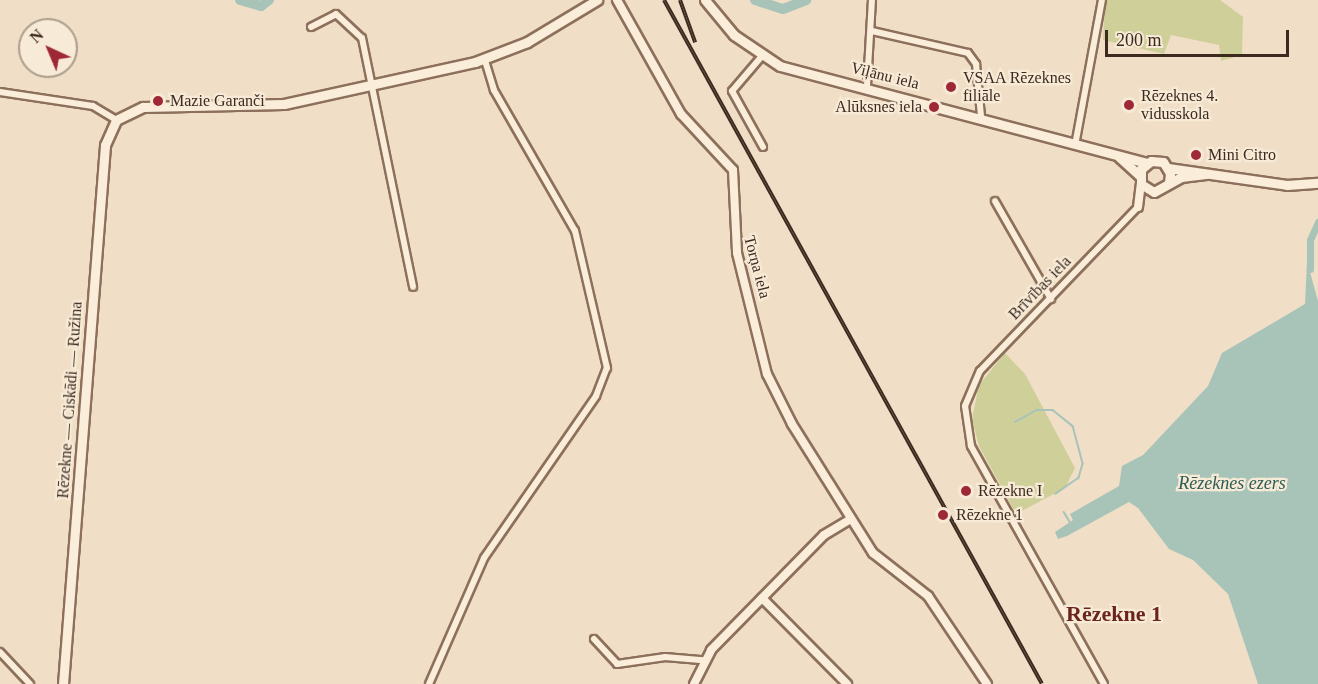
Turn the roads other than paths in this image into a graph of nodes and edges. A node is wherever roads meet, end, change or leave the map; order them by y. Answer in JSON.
{"nodes":[{"id":1,"x":597,"y":0,"type":"edge"},
{"id":2,"x":617,"y":0,"type":"edge"},
{"id":3,"x":705,"y":0,"type":"edge"},
{"id":4,"x":872,"y":0,"type":"edge"},
{"id":5,"x":1102,"y":0,"type":"edge"},
{"id":6,"x":311,"y":27,"type":"dead end"},
{"id":7,"x":872,"y":31,"type":"junction"},
{"id":8,"x":762,"y":56,"type":"junction"},
{"id":9,"x":485,"y":60,"type":"junction"},
{"id":10,"x":369,"y":84,"type":"junction"},
{"id":11,"x":867,"y":86,"type":"junction"},
{"id":12,"x":0,"y":92,"type":"edge"},
{"id":13,"x":981,"y":117,"type":"junction"},
{"id":14,"x":116,"y":120,"type":"junction"},
{"id":15,"x":1076,"y":140,"type":"junction"},
{"id":16,"x":763,"y":147,"type":"dead end"},
{"id":17,"x":1115,"y":153,"type":"junction"},
{"id":18,"x":1147,"y":163,"type":"junction"},
{"id":19,"x":1168,"y":168,"type":"junction"},
{"id":20,"x":1211,"y":172,"type":"junction"},
{"id":21,"x":1140,"y":179,"type":"junction"},
{"id":22,"x":1169,"y":183,"type":"junction"},
{"id":23,"x":1318,"y":183,"type":"edge"},
{"id":24,"x":1154,"y":192,"type":"junction"},
{"id":25,"x":995,"y":201,"type":"dead end"},
{"id":26,"x":1138,"y":207,"type":"junction"},
{"id":27,"x":413,"y":287,"type":"dead end"},
{"id":28,"x":1051,"y":299,"type":"junction"},
{"id":29,"x":849,"y":520,"type":"junction"},
{"id":30,"x":762,"y":598,"type":"junction"},
{"id":31,"x":594,"y":639,"type":"dead end"},
{"id":32,"x":0,"y":652,"type":"edge"},
{"id":33,"x":703,"y":660,"type":"junction"},
{"id":34,"x":30,"y":684,"type":"edge"},
{"id":35,"x":63,"y":684,"type":"edge"},
{"id":36,"x":429,"y":684,"type":"edge"},
{"id":37,"x":694,"y":684,"type":"edge"},
{"id":38,"x":847,"y":684,"type":"edge"},
{"id":39,"x":987,"y":684,"type":"edge"},
{"id":40,"x":1104,"y":684,"type":"edge"}],
"edges":[{"from":1,"to":9,"type":"main road"},
{"from":2,"to":29,"type":"street","name":"Torņa iela"},
{"from":3,"to":8,"type":"main road","name":"Viļānu iela"},
{"from":4,"to":7,"type":"street"},
{"from":5,"to":15,"type":"street"},
{"from":6,"to":10,"type":"street"},
{"from":7,"to":11,"type":"street"},
{"from":7,"to":13,"type":"street"},
{"from":8,"to":11,"type":"main road","name":"Viļānu iela"},
{"from":8,"to":16,"type":"street"},
{"from":9,"to":10,"type":"main road"},
{"from":9,"to":36,"type":"street"},
{"from":10,"to":14,"type":"main road"},
{"from":10,"to":27,"type":"street"},
{"from":11,"to":13,"type":"main road","name":"Viļānu iela"},
{"from":12,"to":14,"type":"street"},
{"from":13,"to":15,"type":"main road","name":"Viļānu iela"},
{"from":14,"to":35,"type":"main road","name":"Rēzekne — Ciskādi — Ružina"},
{"from":15,"to":17,"type":"main road","name":"Viļānu iela"},
{"from":17,"to":18,"type":"main road","name":"Viļānu iela"},
{"from":17,"to":21,"type":"main road"},
{"from":18,"to":19,"type":"main road"},
{"from":18,"to":21,"type":"main road"},
{"from":19,"to":20,"type":"main road"},
{"from":19,"to":22,"type":"main road"},
{"from":20,"to":22,"type":"main road"},
{"from":20,"to":23,"type":"main road"},
{"from":21,"to":24,"type":"main road"},
{"from":21,"to":26,"type":"street"},
{"from":22,"to":24,"type":"main road"},
{"from":24,"to":26,"type":"street"},
{"from":25,"to":28,"type":"street"},
{"from":26,"to":28,"type":"street","name":"Brīvības iela"},
{"from":28,"to":40,"type":"street","name":"Brīvības iela"},
{"from":29,"to":30,"type":"street"},
{"from":29,"to":39,"type":"street","name":"Torņa iela"},
{"from":30,"to":33,"type":"street"},
{"from":30,"to":38,"type":"street"},
{"from":31,"to":33,"type":"street"},
{"from":32,"to":34,"type":"street"},
{"from":33,"to":37,"type":"street"}]}
